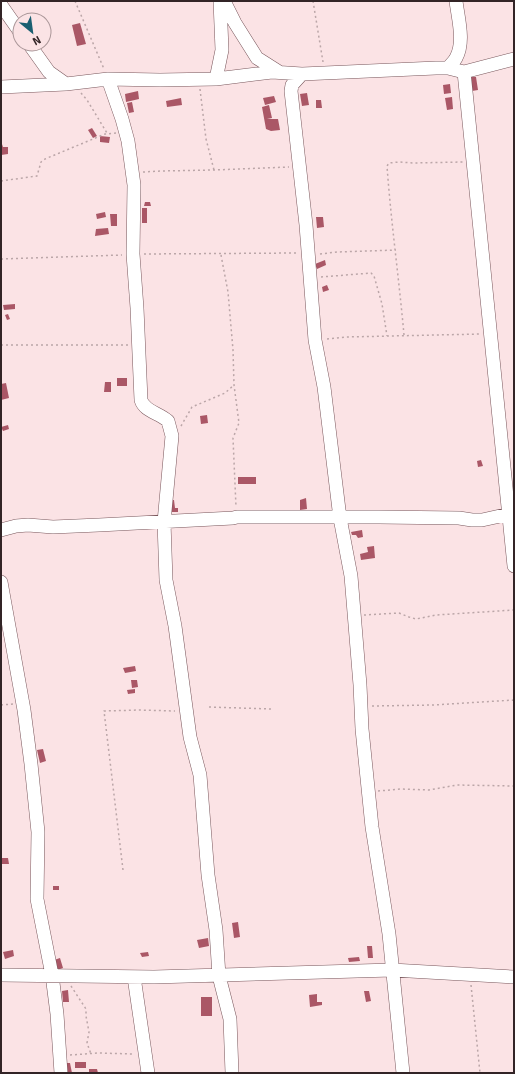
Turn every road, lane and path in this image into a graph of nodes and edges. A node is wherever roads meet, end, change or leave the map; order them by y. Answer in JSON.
{"nodes":[{"id":1,"x":75,"y":1,"type":"edge"},
{"id":2,"x":220,"y":1,"type":"edge"},
{"id":3,"x":224,"y":1,"type":"edge"},
{"id":4,"x":313,"y":1,"type":"edge"},
{"id":5,"x":456,"y":1,"type":"edge"},
{"id":6,"x":1,"y":5,"type":"edge"},
{"id":7,"x":12,"y":21,"type":"edge"},
{"id":8,"x":35,"y":52,"type":"edge"},
{"id":9,"x":514,"y":59,"type":"edge"},
{"id":10,"x":448,"y":68,"type":"junction"},
{"id":11,"x":464,"y":72,"type":"junction"},
{"id":12,"x":279,"y":73,"type":"junction"},
{"id":13,"x":320,"y":73,"type":"junction"},
{"id":14,"x":302,"y":74,"type":"junction"},
{"id":15,"x":108,"y":79,"type":"junction"},
{"id":16,"x":198,"y":79,"type":"junction"},
{"id":17,"x":216,"y":79,"type":"junction"},
{"id":18,"x":69,"y":84,"type":"junction"},
{"id":19,"x":292,"y":85,"type":"junction"},
{"id":20,"x":1,"y":87,"type":"edge"},
{"id":21,"x":107,"y":133,"type":"junction"},
{"id":22,"x":127,"y":136,"type":"junction"},
{"id":23,"x":474,"y":162,"type":"junction"},
{"id":24,"x":299,"y":166,"type":"junction"},
{"id":25,"x":214,"y":170,"type":"junction"},
{"id":26,"x":133,"y":174,"type":"junction"},
{"id":27,"x":1,"y":181,"type":"edge"},
{"id":28,"x":396,"y":250,"type":"junction"},
{"id":29,"x":133,"y":254,"type":"junction"},
{"id":30,"x":221,"y":254,"type":"junction"},
{"id":31,"x":308,"y":255,"type":"junction"},
{"id":32,"x":1,"y":258,"type":"edge"},
{"id":33,"x":309,"y":276,"type":"junction"},
{"id":34,"x":490,"y":334,"type":"junction"},
{"id":35,"x":404,"y":335,"type":"junction"},
{"id":36,"x":387,"y":336,"type":"junction"},
{"id":37,"x":315,"y":340,"type":"junction"},
{"id":38,"x":1,"y":345,"type":"edge"},
{"id":39,"x":138,"y":345,"type":"junction"},
{"id":40,"x":234,"y":385,"type":"junction"},
{"id":41,"x":172,"y":444,"type":"junction"},
{"id":42,"x":511,"y":513,"type":"edge"},
{"id":43,"x":237,"y":517,"type":"junction"},
{"id":44,"x":340,"y":518,"type":"junction"},
{"id":45,"x":164,"y":522,"type":"junction"},
{"id":46,"x":1,"y":530,"type":"edge"},
{"id":47,"x":514,"y":566,"type":"edge"},
{"id":48,"x":1,"y":582,"type":"edge"},
{"id":49,"x":514,"y":610,"type":"edge"},
{"id":50,"x":354,"y":615,"type":"junction"},
{"id":51,"x":514,"y":700,"type":"edge"},
{"id":52,"x":372,"y":706,"type":"dead end"},
{"id":53,"x":210,"y":707,"type":"dead end"},
{"id":54,"x":271,"y":709,"type":"dead end"},
{"id":55,"x":181,"y":712,"type":"dead end"},
{"id":56,"x":514,"y":786,"type":"edge"},
{"id":57,"x":368,"y":792,"type":"junction"},
{"id":58,"x":123,"y":870,"type":"dead end"},
{"id":59,"x":392,"y":970,"type":"junction"},
{"id":60,"x":1,"y":975,"type":"edge"},
{"id":61,"x":470,"y":975,"type":"junction"},
{"id":62,"x":52,"y":976,"type":"junction"},
{"id":63,"x":66,"y":976,"type":"junction"},
{"id":64,"x":219,"y":976,"type":"junction"},
{"id":65,"x":134,"y":977,"type":"junction"},
{"id":66,"x":514,"y":977,"type":"edge"},
{"id":67,"x":91,"y":1054,"type":"junction"},
{"id":68,"x":144,"y":1054,"type":"junction"},
{"id":69,"x":60,"y":1056,"type":"junction"},
{"id":70,"x":61,"y":1073,"type":"edge"},
{"id":71,"x":148,"y":1073,"type":"edge"},
{"id":72,"x":232,"y":1073,"type":"edge"},
{"id":73,"x":403,"y":1073,"type":"edge"},
{"id":74,"x":480,"y":1073,"type":"edge"}],
"edges":[{"from":1,"to":15,"type":"path"},
{"from":2,"to":17,"type":"street"},
{"from":3,"to":12,"type":"street"},
{"from":4,"to":13,"type":"path"},
{"from":5,"to":10,"type":"street"},
{"from":6,"to":7,"type":"street"},
{"from":8,"to":18,"type":"street"},
{"from":9,"to":11,"type":"street"},
{"from":10,"to":11,"type":"street"},
{"from":10,"to":13,"type":"street"},
{"from":11,"to":23,"type":"street"},
{"from":12,"to":14,"type":"street"},
{"from":12,"to":17,"type":"street"},
{"from":12,"to":19,"type":"street"},
{"from":13,"to":14,"type":"street"},
{"from":14,"to":19,"type":"street"},
{"from":15,"to":16,"type":"street"},
{"from":15,"to":18,"type":"street"},
{"from":15,"to":22,"type":"street"},
{"from":16,"to":17,"type":"street"},
{"from":16,"to":25,"type":"path"},
{"from":18,"to":20,"type":"street"},
{"from":18,"to":21,"type":"path"},
{"from":19,"to":24,"type":"street"},
{"from":21,"to":22,"type":"path"},
{"from":21,"to":27,"type":"path"},
{"from":22,"to":26,"type":"street"},
{"from":23,"to":28,"type":"path"},
{"from":23,"to":34,"type":"street"},
{"from":24,"to":25,"type":"path"},
{"from":24,"to":31,"type":"street"},
{"from":25,"to":26,"type":"path"},
{"from":26,"to":29,"type":"street"},
{"from":28,"to":31,"type":"path"},
{"from":28,"to":35,"type":"path"},
{"from":29,"to":30,"type":"path"},
{"from":29,"to":32,"type":"path"},
{"from":29,"to":39,"type":"street"},
{"from":30,"to":31,"type":"path"},
{"from":30,"to":40,"type":"path"},
{"from":31,"to":33,"type":"street"},
{"from":33,"to":36,"type":"path"},
{"from":33,"to":37,"type":"street"},
{"from":34,"to":35,"type":"path"},
{"from":34,"to":42,"type":"street"},
{"from":35,"to":36,"type":"path"},
{"from":36,"to":37,"type":"path"},
{"from":37,"to":44,"type":"street"},
{"from":38,"to":39,"type":"path"},
{"from":39,"to":41,"type":"street"},
{"from":40,"to":41,"type":"path"},
{"from":40,"to":43,"type":"path"},
{"from":41,"to":45,"type":"street"},
{"from":42,"to":44,"type":"street"},
{"from":42,"to":47,"type":"street"},
{"from":43,"to":44,"type":"street"},
{"from":43,"to":45,"type":"street"},
{"from":44,"to":50,"type":"street"},
{"from":45,"to":46,"type":"street"},
{"from":45,"to":64,"type":"street"},
{"from":48,"to":62,"type":"street"},
{"from":49,"to":50,"type":"path"},
{"from":50,"to":57,"type":"street"},
{"from":51,"to":52,"type":"path"},
{"from":53,"to":54,"type":"path"},
{"from":55,"to":58,"type":"path"},
{"from":56,"to":57,"type":"path"},
{"from":57,"to":59,"type":"street"},
{"from":59,"to":61,"type":"street"},
{"from":59,"to":64,"type":"street"},
{"from":59,"to":73,"type":"street"},
{"from":60,"to":62,"type":"street"},
{"from":61,"to":66,"type":"street"},
{"from":61,"to":74,"type":"path"},
{"from":62,"to":63,"type":"street"},
{"from":62,"to":69,"type":"street"},
{"from":63,"to":65,"type":"street"},
{"from":63,"to":67,"type":"path"},
{"from":64,"to":65,"type":"street"},
{"from":64,"to":72,"type":"street"},
{"from":65,"to":68,"type":"street"},
{"from":67,"to":68,"type":"path"},
{"from":67,"to":69,"type":"path"},
{"from":68,"to":71,"type":"street"},
{"from":69,"to":70,"type":"street"}]}
